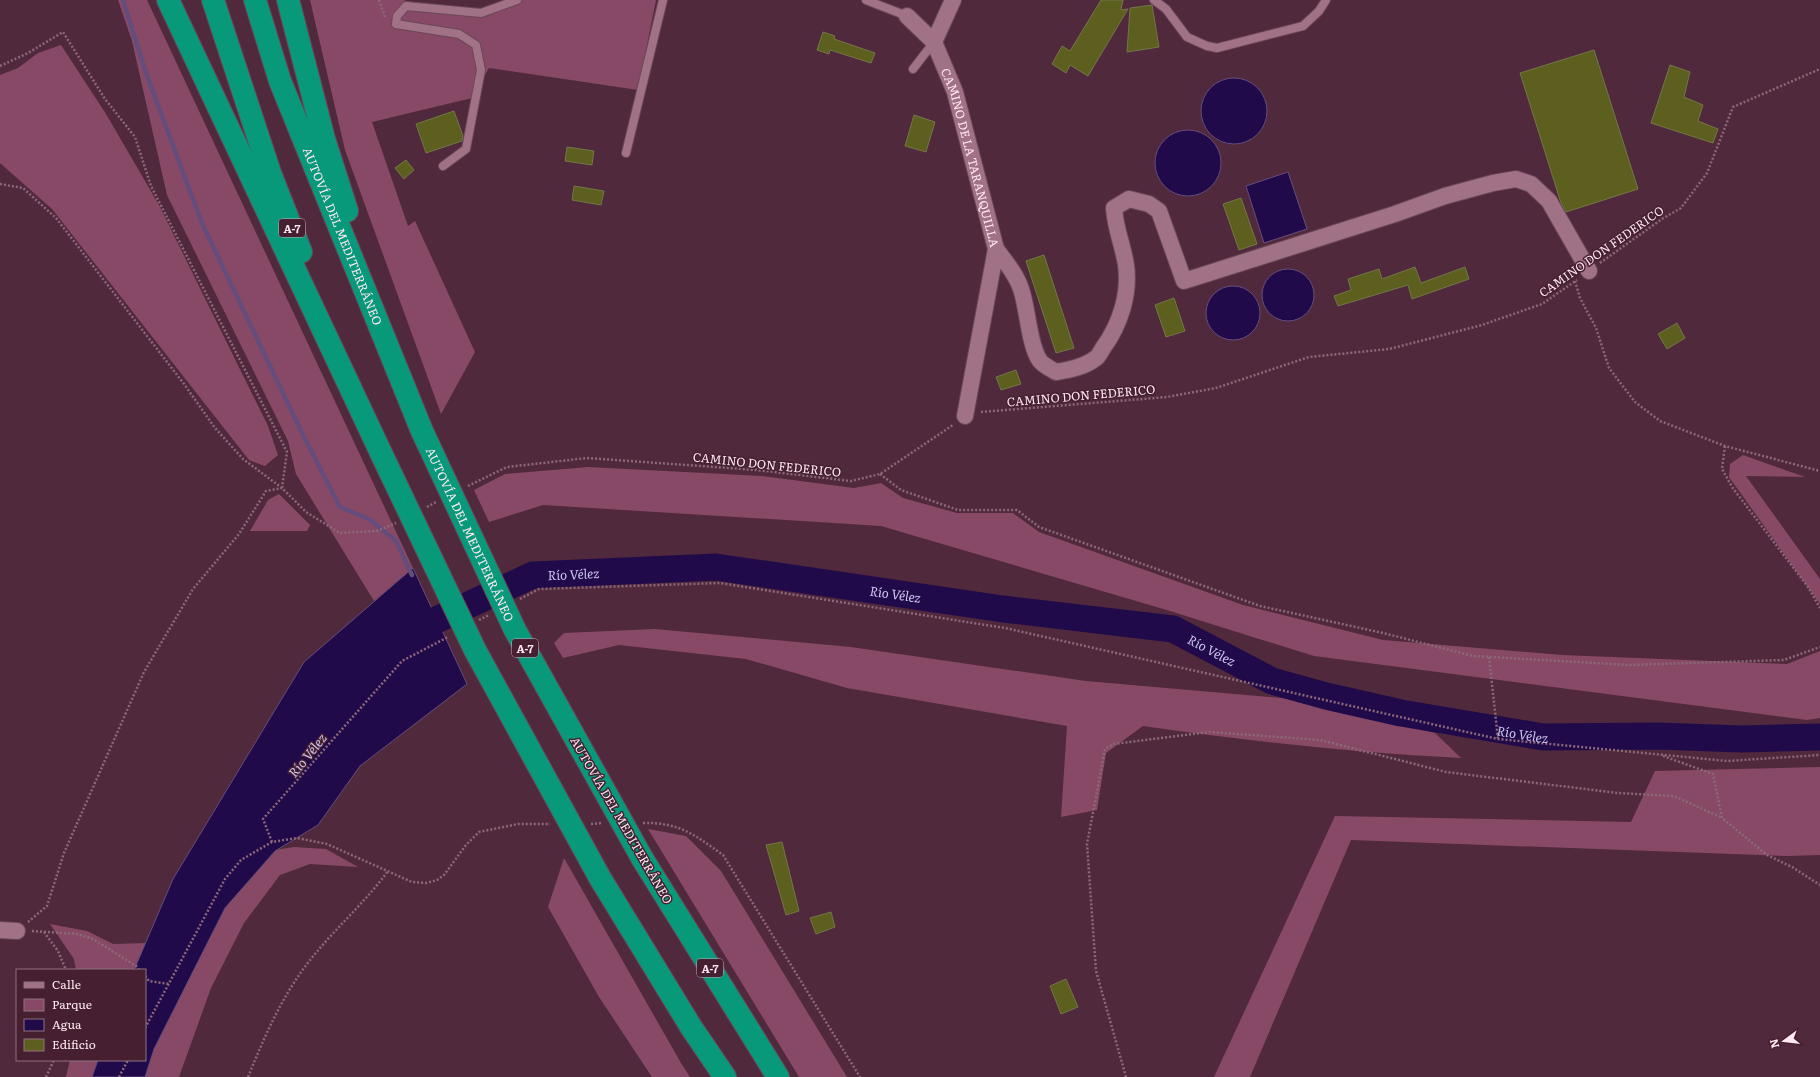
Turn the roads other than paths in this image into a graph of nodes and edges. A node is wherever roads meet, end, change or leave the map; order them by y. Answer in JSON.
{"nodes":[{"id":1,"x":168,"y":0,"type":"edge"},
{"id":2,"x":213,"y":0,"type":"edge"},
{"id":3,"x":254,"y":0,"type":"edge"},
{"id":4,"x":288,"y":0,"type":"edge"},
{"id":5,"x":516,"y":0,"type":"edge"},
{"id":6,"x":663,"y":0,"type":"edge"},
{"id":7,"x":866,"y":0,"type":"edge"},
{"id":8,"x":952,"y":0,"type":"edge"},
{"id":9,"x":1154,"y":0,"type":"edge"},
{"id":10,"x":1326,"y":0,"type":"edge"},
{"id":11,"x":907,"y":16,"type":"joint"},
{"id":12,"x":934,"y":42,"type":"junction"},
{"id":13,"x":913,"y":69,"type":"dead end"},
{"id":14,"x":626,"y":154,"type":"dead end"},
{"id":15,"x":443,"y":166,"type":"dead end"},
{"id":16,"x":996,"y":249,"type":"junction"},
{"id":17,"x":1589,"y":271,"type":"road end"},
{"id":18,"x":401,"y":382,"type":"junction"},
{"id":19,"x":965,"y":416,"type":"road end"},
{"id":20,"x":381,"y":453,"type":"junction"},
{"id":21,"x":0,"y":930,"type":"edge"},
{"id":22,"x":18,"y":931,"type":"road end"},
{"id":23,"x":725,"y":1077,"type":"edge"},
{"id":24,"x":778,"y":1077,"type":"edge"}],
"edges":[{"from":1,"to":20,"type":"highway"},
{"from":2,"to":20,"type":"highway","number":"A-7"},
{"from":3,"to":18,"type":"highway","name":"AUTOVÍA DEL MEDITERRÁNEO","number":"A-7"},
{"from":4,"to":18,"type":"highway"},
{"from":5,"to":15,"type":"lane"},
{"from":6,"to":14,"type":"lane"},
{"from":7,"to":11,"type":"lane"},
{"from":8,"to":12,"type":"street"},
{"from":9,"to":10,"type":"lane"},
{"from":11,"to":12,"type":"street","name":"CAMINO DE LA TARANQUILLA"},
{"from":12,"to":13,"type":"lane"},
{"from":12,"to":16,"type":"street","name":"CAMINO DE LA TARANQUILLA"},
{"from":16,"to":17,"type":"street"},
{"from":16,"to":19,"type":"street","name":"CAMINO DE LA TARANQUILLA"},
{"from":18,"to":24,"type":"highway","name":"AUTOVÍA DEL MEDITERRÁNEO","number":"A-7","bridge":true},
{"from":20,"to":23,"type":"highway","number":"A-7","bridge":true},
{"from":21,"to":22,"type":"street"}]}
